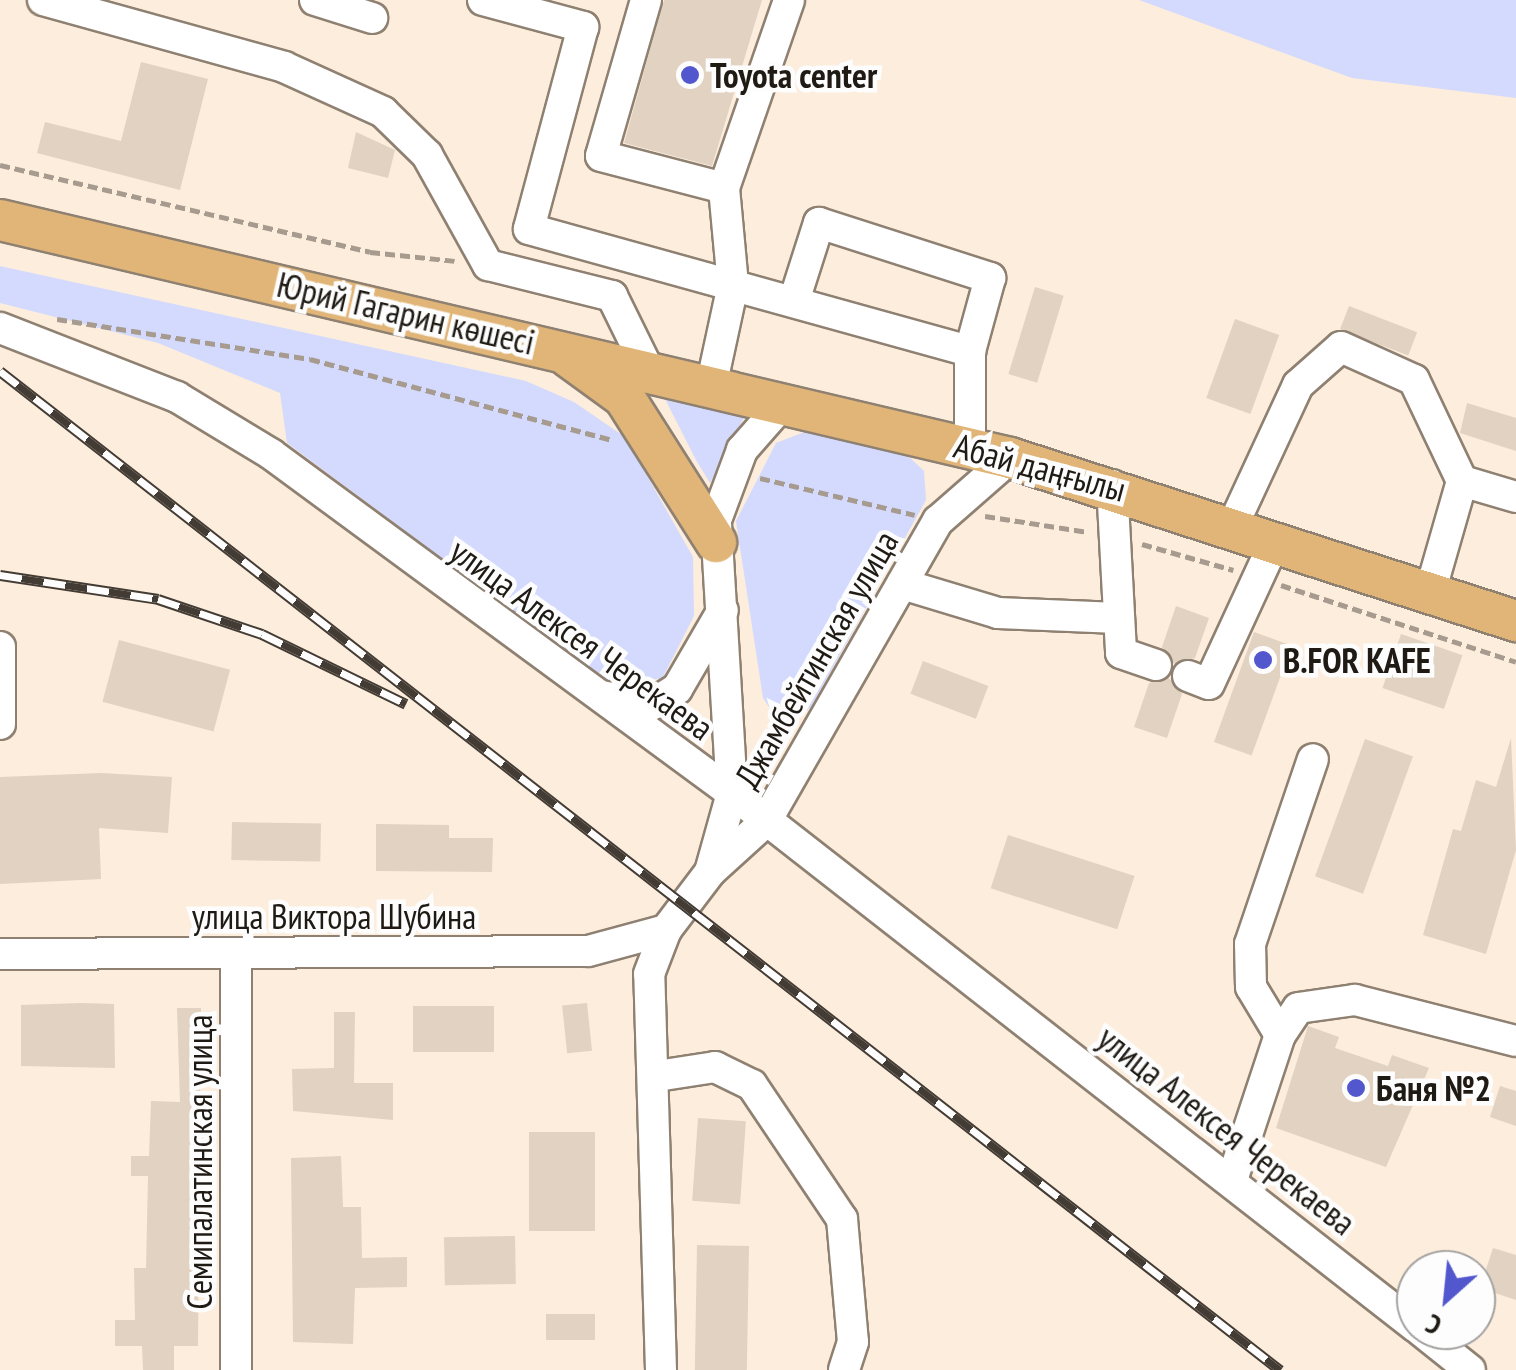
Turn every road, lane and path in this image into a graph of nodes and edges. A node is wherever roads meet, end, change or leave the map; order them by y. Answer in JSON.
{"nodes":[{"id":1,"x":42,"y":0,"type":"edge"},
{"id":2,"x":316,"y":0,"type":"edge"},
{"id":3,"x":483,"y":0,"type":"edge"},
{"id":4,"x":646,"y":0,"type":"edge"},
{"id":5,"x":788,"y":0,"type":"edge"},
{"id":6,"x":587,"y":14,"type":"edge"},
{"id":7,"x":372,"y":18,"type":"dead end"},
{"id":8,"x":0,"y":166,"type":"edge"},
{"id":9,"x":724,"y":188,"type":"junction"},
{"id":10,"x":0,"y":220,"type":"edge"},
{"id":11,"x":0,"y":237,"type":"edge"},
{"id":12,"x":488,"y":264,"type":"junction"},
{"id":13,"x":732,"y":285,"type":"junction"},
{"id":14,"x":795,"y":298,"type":"junction"},
{"id":15,"x":38,"y":316,"type":"dead end"},
{"id":16,"x":0,"y":328,"type":"edge"},
{"id":17,"x":554,"y":346,"type":"junction"},
{"id":18,"x":970,"y":351,"type":"junction"},
{"id":19,"x":647,"y":368,"type":"junction"},
{"id":20,"x":712,"y":382,"type":"junction"},
{"id":21,"x":785,"y":401,"type":"junction"},
{"id":22,"x":623,"y":443,"type":"dead end"},
{"id":23,"x":970,"y":448,"type":"junction"},
{"id":24,"x":1010,"y":458,"type":"junction"},
{"id":25,"x":754,"y":477,"type":"dead end"},
{"id":26,"x":1462,"y":481,"type":"junction"},
{"id":27,"x":1112,"y":485,"type":"junction"},
{"id":28,"x":1516,"y":497,"type":"edge"},
{"id":29,"x":918,"y":515,"type":"dead end"},
{"id":30,"x":1234,"y":523,"type":"junction"},
{"id":31,"x":1276,"y":539,"type":"junction"},
{"id":32,"x":716,"y":542,"type":"junction"},
{"id":33,"x":902,"y":584,"type":"junction"},
{"id":34,"x":1432,"y":589,"type":"junction"},
{"id":35,"x":724,"y":607,"type":"junction"},
{"id":36,"x":1118,"y":618,"type":"junction"},
{"id":37,"x":1516,"y":621,"type":"edge"},
{"id":38,"x":0,"y":646,"type":"edge"},
{"id":39,"x":1156,"y":665,"type":"dead end"},
{"id":40,"x":1188,"y":676,"type":"dead end"},
{"id":41,"x":592,"y":695,"type":"junction"},
{"id":42,"x":0,"y":724,"type":"edge"},
{"id":43,"x":1313,"y":759,"type":"dead end"},
{"id":44,"x":732,"y":793,"type":"junction"},
{"id":45,"x":766,"y":820,"type":"junction"},
{"id":46,"x":710,"y":872,"type":"junction"},
{"id":47,"x":666,"y":930,"type":"junction"},
{"id":48,"x":0,"y":954,"type":"edge"},
{"id":49,"x":236,"y":954,"type":"junction"},
{"id":50,"x":1280,"y":1035,"type":"junction"},
{"id":51,"x":1516,"y":1041,"type":"edge"},
{"id":52,"x":656,"y":1076,"type":"junction"},
{"id":53,"x":1232,"y":1180,"type":"junction"},
{"id":54,"x":1396,"y":1310,"type":"edge"},
{"id":55,"x":1445,"y":1350,"type":"edge"},
{"id":56,"x":236,"y":1370,"type":"edge"},
{"id":57,"x":661,"y":1370,"type":"edge"},
{"id":58,"x":844,"y":1370,"type":"edge"},
{"id":59,"x":1470,"y":1370,"type":"edge"}],
"edges":[{"from":1,"to":12,"type":"street"},
{"from":2,"to":7,"type":"street"},
{"from":3,"to":6,"type":"street"},
{"from":4,"to":9,"type":"street"},
{"from":5,"to":9,"type":"street"},
{"from":6,"to":13,"type":"street"},
{"from":8,"to":12,"type":"path"},
{"from":9,"to":13,"type":"street"},
{"from":10,"to":17,"type":"main road","name":"Юрий Гагарин көшесі"},
{"from":11,"to":17,"type":"main road","name":"Юрий Гагарин көшесі"},
{"from":12,"to":19,"type":"street"},
{"from":13,"to":14,"type":"street"},
{"from":13,"to":20,"type":"street"},
{"from":14,"to":18,"type":"street"},
{"from":14,"to":18,"type":"street"},
{"from":15,"to":22,"type":"path"},
{"from":16,"to":41,"type":"street","name":"улица Алексея Черекаева"},
{"from":17,"to":19,"type":"main road","name":"Абай даңғылы"},
{"from":17,"to":32,"type":"main road"},
{"from":18,"to":23,"type":"street"},
{"from":19,"to":20,"type":"main road","name":"Абай даңғылы"},
{"from":20,"to":21,"type":"main road","name":"Абай даңғылы"},
{"from":21,"to":23,"type":"main road","name":"Абай даңғылы"},
{"from":21,"to":32,"type":"street"},
{"from":23,"to":24,"type":"main road","name":"Абай даңғылы"},
{"from":24,"to":27,"type":"main road","name":"Абай даңғылы"},
{"from":24,"to":33,"type":"street","name":"Джамбейтинская улица"},
{"from":25,"to":29,"type":"path"},
{"from":26,"to":28,"type":"street"},
{"from":26,"to":30,"type":"street"},
{"from":26,"to":34,"type":"street"},
{"from":27,"to":30,"type":"main road","name":"Абай даңғылы"},
{"from":27,"to":36,"type":"street"},
{"from":30,"to":31,"type":"main road","name":"Абай даңғылы"},
{"from":31,"to":34,"type":"main road","name":"Абай даңғылы"},
{"from":31,"to":40,"type":"street"},
{"from":32,"to":35,"type":"street"},
{"from":33,"to":36,"type":"street"},
{"from":33,"to":45,"type":"street","name":"Джамбейтинская улица"},
{"from":34,"to":37,"type":"main road","name":"Абай даңғылы"},
{"from":35,"to":41,"type":"street"},
{"from":35,"to":44,"type":"street"},
{"from":36,"to":39,"type":"street"},
{"from":38,"to":42,"type":"street"},
{"from":41,"to":44,"type":"street","name":"улица Алексея Черекаева"},
{"from":43,"to":50,"type":"street"},
{"from":44,"to":45,"type":"street","name":"улица Алексея Черекаева"},
{"from":44,"to":46,"type":"street"},
{"from":45,"to":46,"type":"street","name":"Джамбейтинская улица"},
{"from":45,"to":53,"type":"street","name":"улица Алексея Черекаева"},
{"from":46,"to":47,"type":"street","name":"Джамбейтинская улица"},
{"from":47,"to":49,"type":"street","name":"улица Виктора Шубина"},
{"from":47,"to":52,"type":"street","name":"Джамбейтинская улица"},
{"from":48,"to":49,"type":"street","name":"улица Виктора Шубина"},
{"from":49,"to":56,"type":"street","name":"Семипалатинская улица"},
{"from":50,"to":51,"type":"street"},
{"from":50,"to":53,"type":"street"},
{"from":52,"to":57,"type":"street","name":"Джамбейтинская улица"},
{"from":52,"to":58,"type":"street"},
{"from":53,"to":54,"type":"street","name":"улица Алексея Черекаева"},
{"from":55,"to":59,"type":"street","name":"улица Алексея Черекаева"}]}
